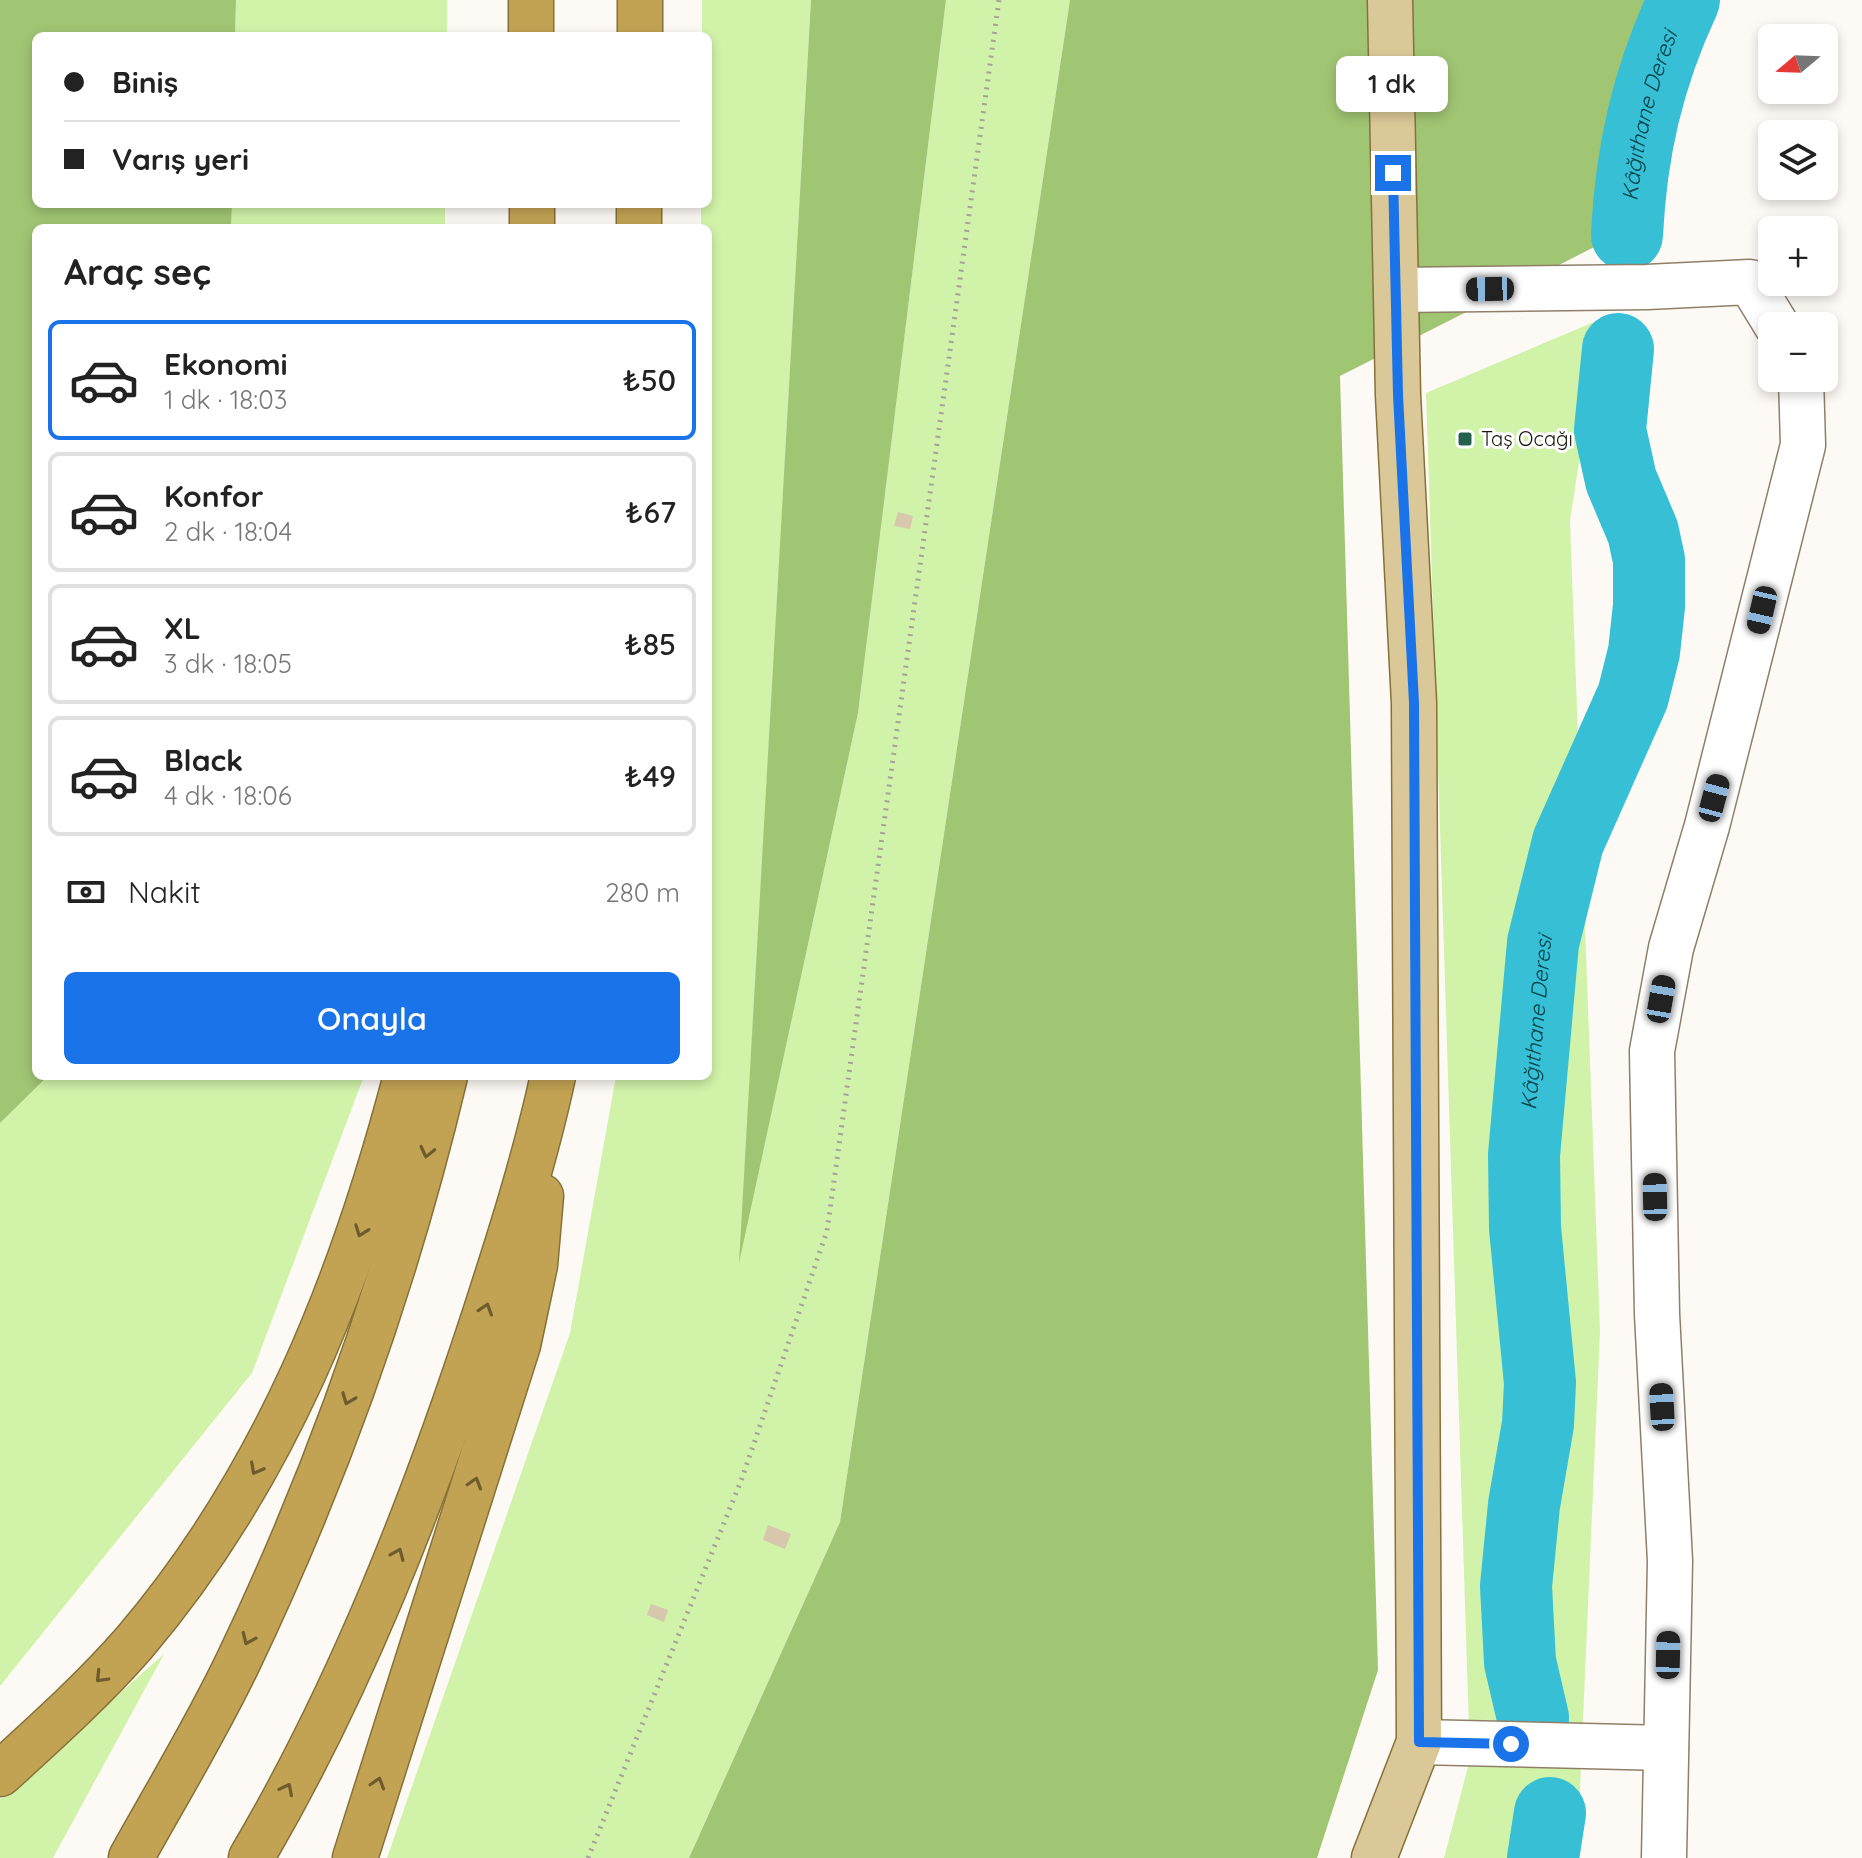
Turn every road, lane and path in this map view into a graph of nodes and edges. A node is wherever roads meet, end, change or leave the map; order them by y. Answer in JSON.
{"nodes":[{"id":1,"x":531,"y":0,"type":"edge"},
{"id":2,"x":640,"y":0,"type":"edge"},
{"id":3,"x":999,"y":0,"type":"edge"},
{"id":4,"x":1390,"y":0,"type":"edge"},
{"id":5,"x":531,"y":32,"type":"edge"},
{"id":6,"x":640,"y":32,"type":"edge"},
{"id":7,"x":1396,"y":290,"type":"junction"},
{"id":8,"x":1768,"y":312,"type":"edge"},
{"id":9,"x":1801,"y":392,"type":"edge"},
{"id":10,"x":405,"y":1080,"type":"edge"},
{"id":11,"x":444,"y":1080,"type":"edge"},
{"id":12,"x":551,"y":1087,"type":"edge"},
{"id":13,"x":1419,"y":1742,"type":"junction"},
{"id":14,"x":1666,"y":1748,"type":"junction"},
{"id":15,"x":0,"y":1774,"type":"edge"},
{"id":16,"x":131,"y":1858,"type":"edge"},
{"id":17,"x":251,"y":1858,"type":"edge"},
{"id":18,"x":355,"y":1858,"type":"edge"},
{"id":19,"x":588,"y":1858,"type":"edge"},
{"id":20,"x":1374,"y":1858,"type":"edge"},
{"id":21,"x":1664,"y":1858,"type":"edge"}],
"edges":[{"from":1,"to":5,"type":"highway"},
{"from":2,"to":6,"type":"highway"},
{"from":3,"to":19,"type":"path"},
{"from":4,"to":7,"type":"main road"},
{"from":7,"to":8,"type":"lane"},
{"from":7,"to":13,"type":"main road"},
{"from":9,"to":14,"type":"lane"},
{"from":10,"to":15,"type":"highway","one_way":true},
{"from":11,"to":16,"type":"highway","one_way":true},
{"from":17,"to":12,"type":"highway","one_way":true},
{"from":18,"to":12,"type":"highway","one_way":true},
{"from":13,"to":14,"type":"lane"},
{"from":13,"to":20,"type":"main road"},
{"from":14,"to":21,"type":"lane"}]}
